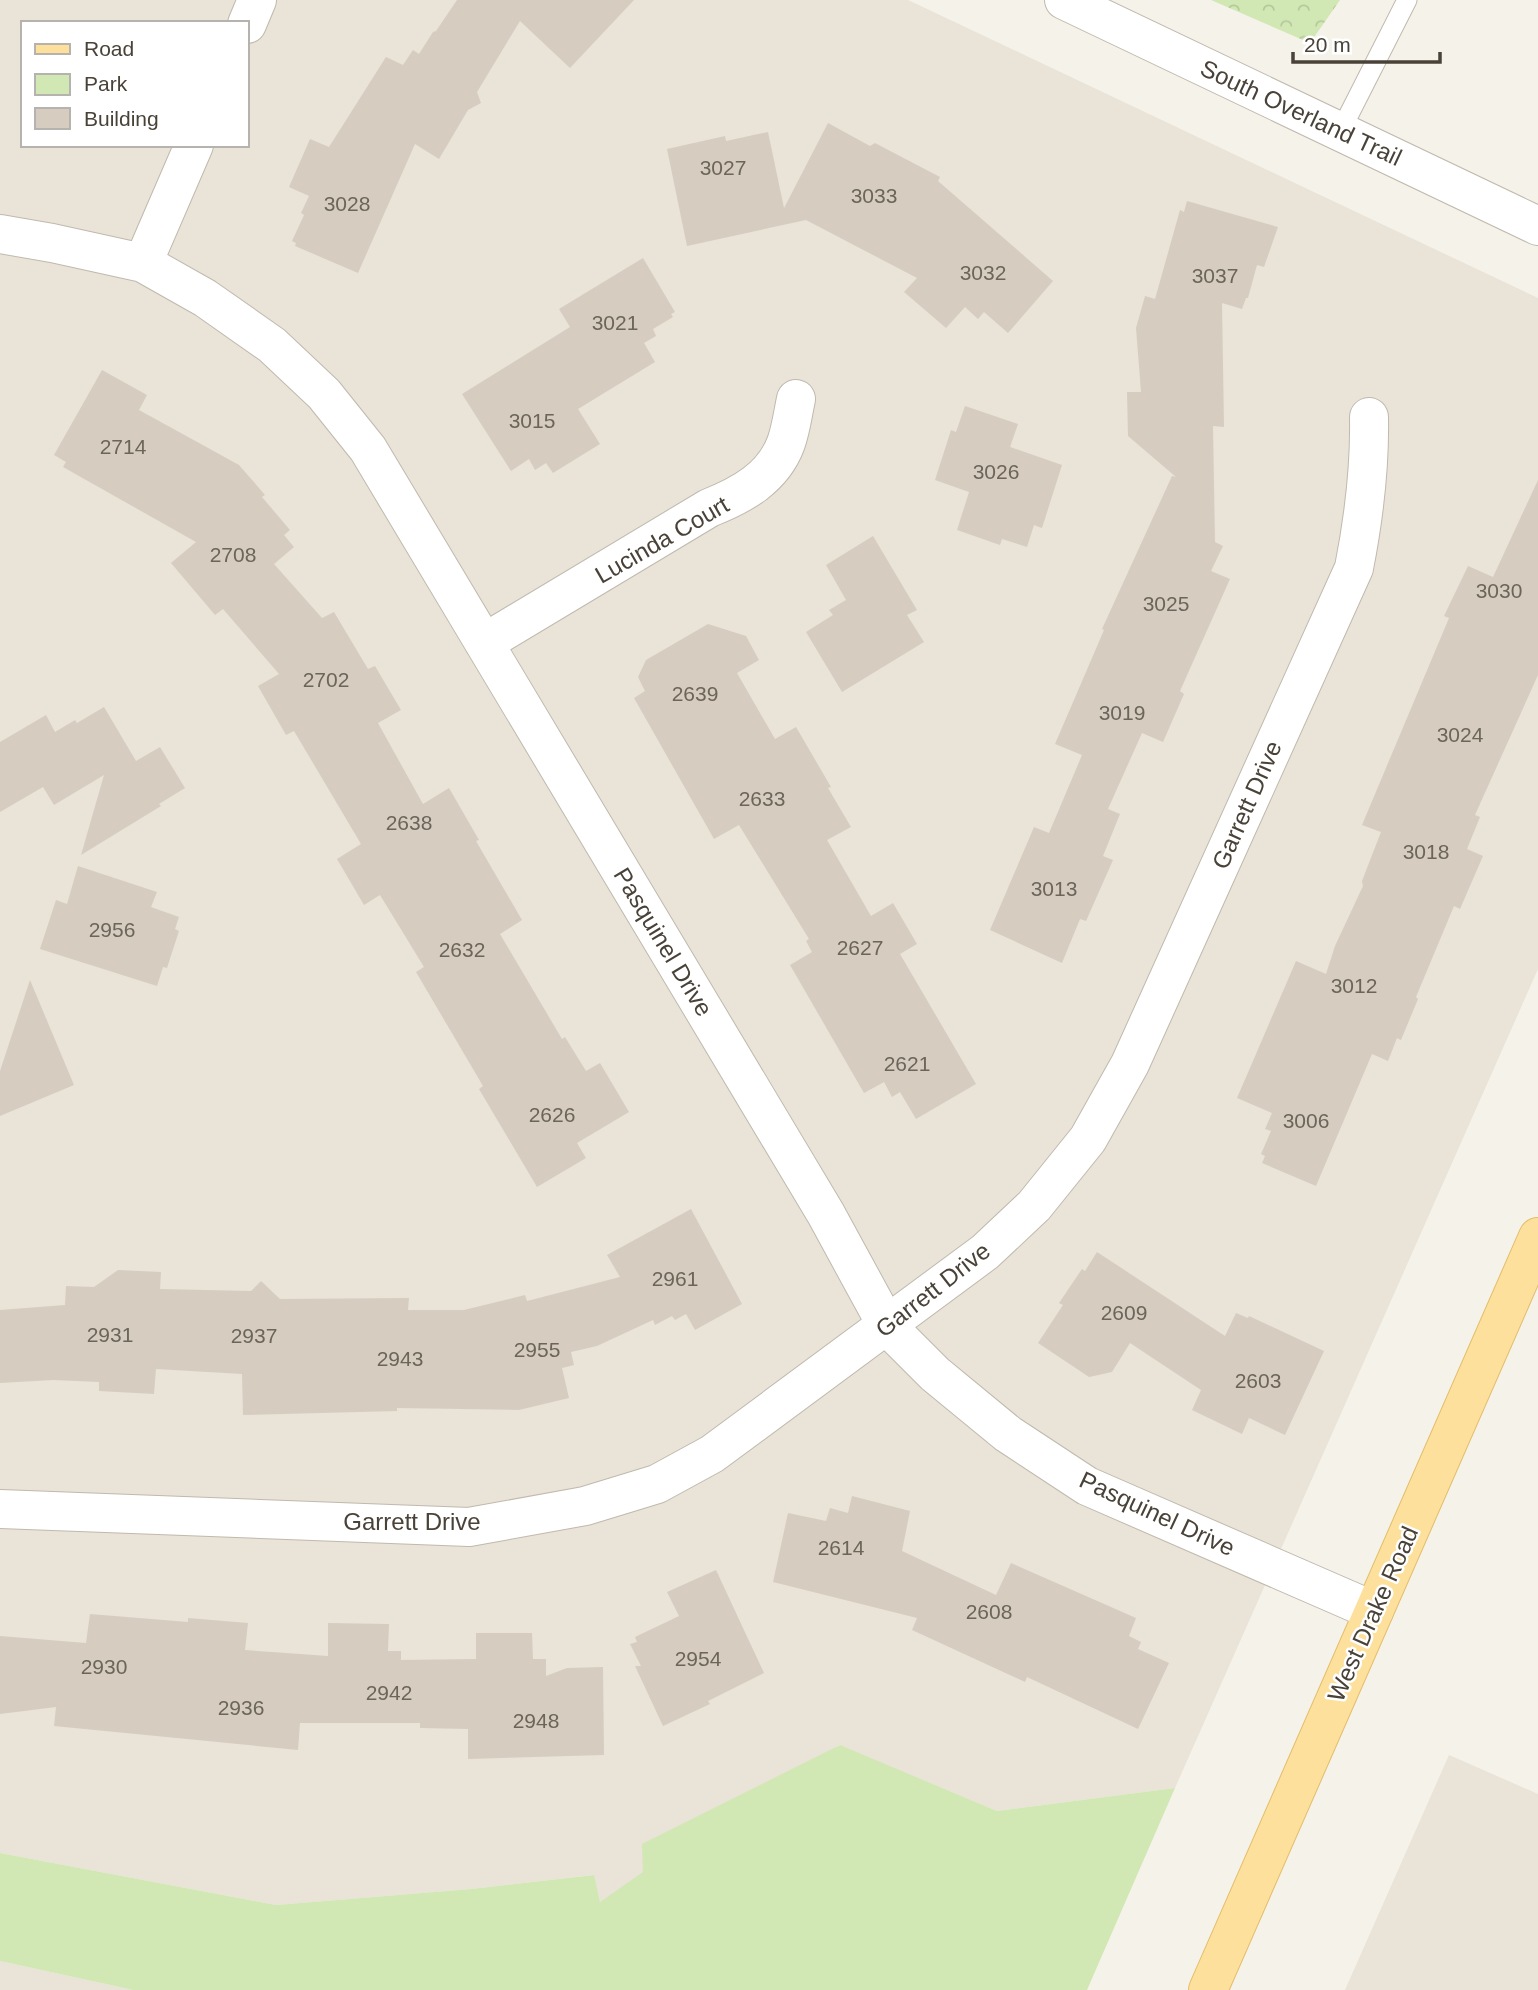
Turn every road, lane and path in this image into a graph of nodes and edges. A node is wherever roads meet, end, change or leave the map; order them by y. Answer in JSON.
{"nodes":[{"id":1,"x":257,"y":0,"type":"edge"},
{"id":2,"x":1064,"y":0,"type":"edge"},
{"id":3,"x":1407,"y":0,"type":"edge"},
{"id":4,"x":248,"y":22,"type":"edge"},
{"id":5,"x":1340,"y":132,"type":"junction"},
{"id":6,"x":193,"y":147,"type":"edge"},
{"id":7,"x":1538,"y":226,"type":"edge"},
{"id":8,"x":0,"y":234,"type":"edge"},
{"id":9,"x":143,"y":263,"type":"junction"},
{"id":10,"x":796,"y":399,"type":"dead end"},
{"id":11,"x":1369,"y":417,"type":"dead end"},
{"id":12,"x":484,"y":643,"type":"junction"},
{"id":13,"x":1538,"y":1237,"type":"edge"},
{"id":14,"x":887,"y":1326,"type":"junction"},
{"id":15,"x":0,"y":1509,"type":"edge"},
{"id":16,"x":1374,"y":1611,"type":"junction"},
{"id":17,"x":1208,"y":1990,"type":"edge"}],
"edges":[{"from":1,"to":4,"type":"street"},
{"from":2,"to":5,"type":"street","name":"South Overland Trail"},
{"from":3,"to":5,"type":"lane"},
{"from":5,"to":7,"type":"street","name":"South Overland Trail"},
{"from":6,"to":9,"type":"street"},
{"from":8,"to":9,"type":"street","name":"Pasquinel Drive"},
{"from":9,"to":12,"type":"street","name":"Pasquinel Drive"},
{"from":10,"to":12,"type":"street","name":"Lucinda Court"},
{"from":11,"to":14,"type":"street","name":"Garrett Drive"},
{"from":12,"to":14,"type":"street","name":"Pasquinel Drive"},
{"from":13,"to":16,"type":"main road","name":"West Drake Road"},
{"from":14,"to":15,"type":"street","name":"Garrett Drive"},
{"from":14,"to":16,"type":"street","name":"Pasquinel Drive"},
{"from":16,"to":17,"type":"main road","name":"West Drake Road"}]}
